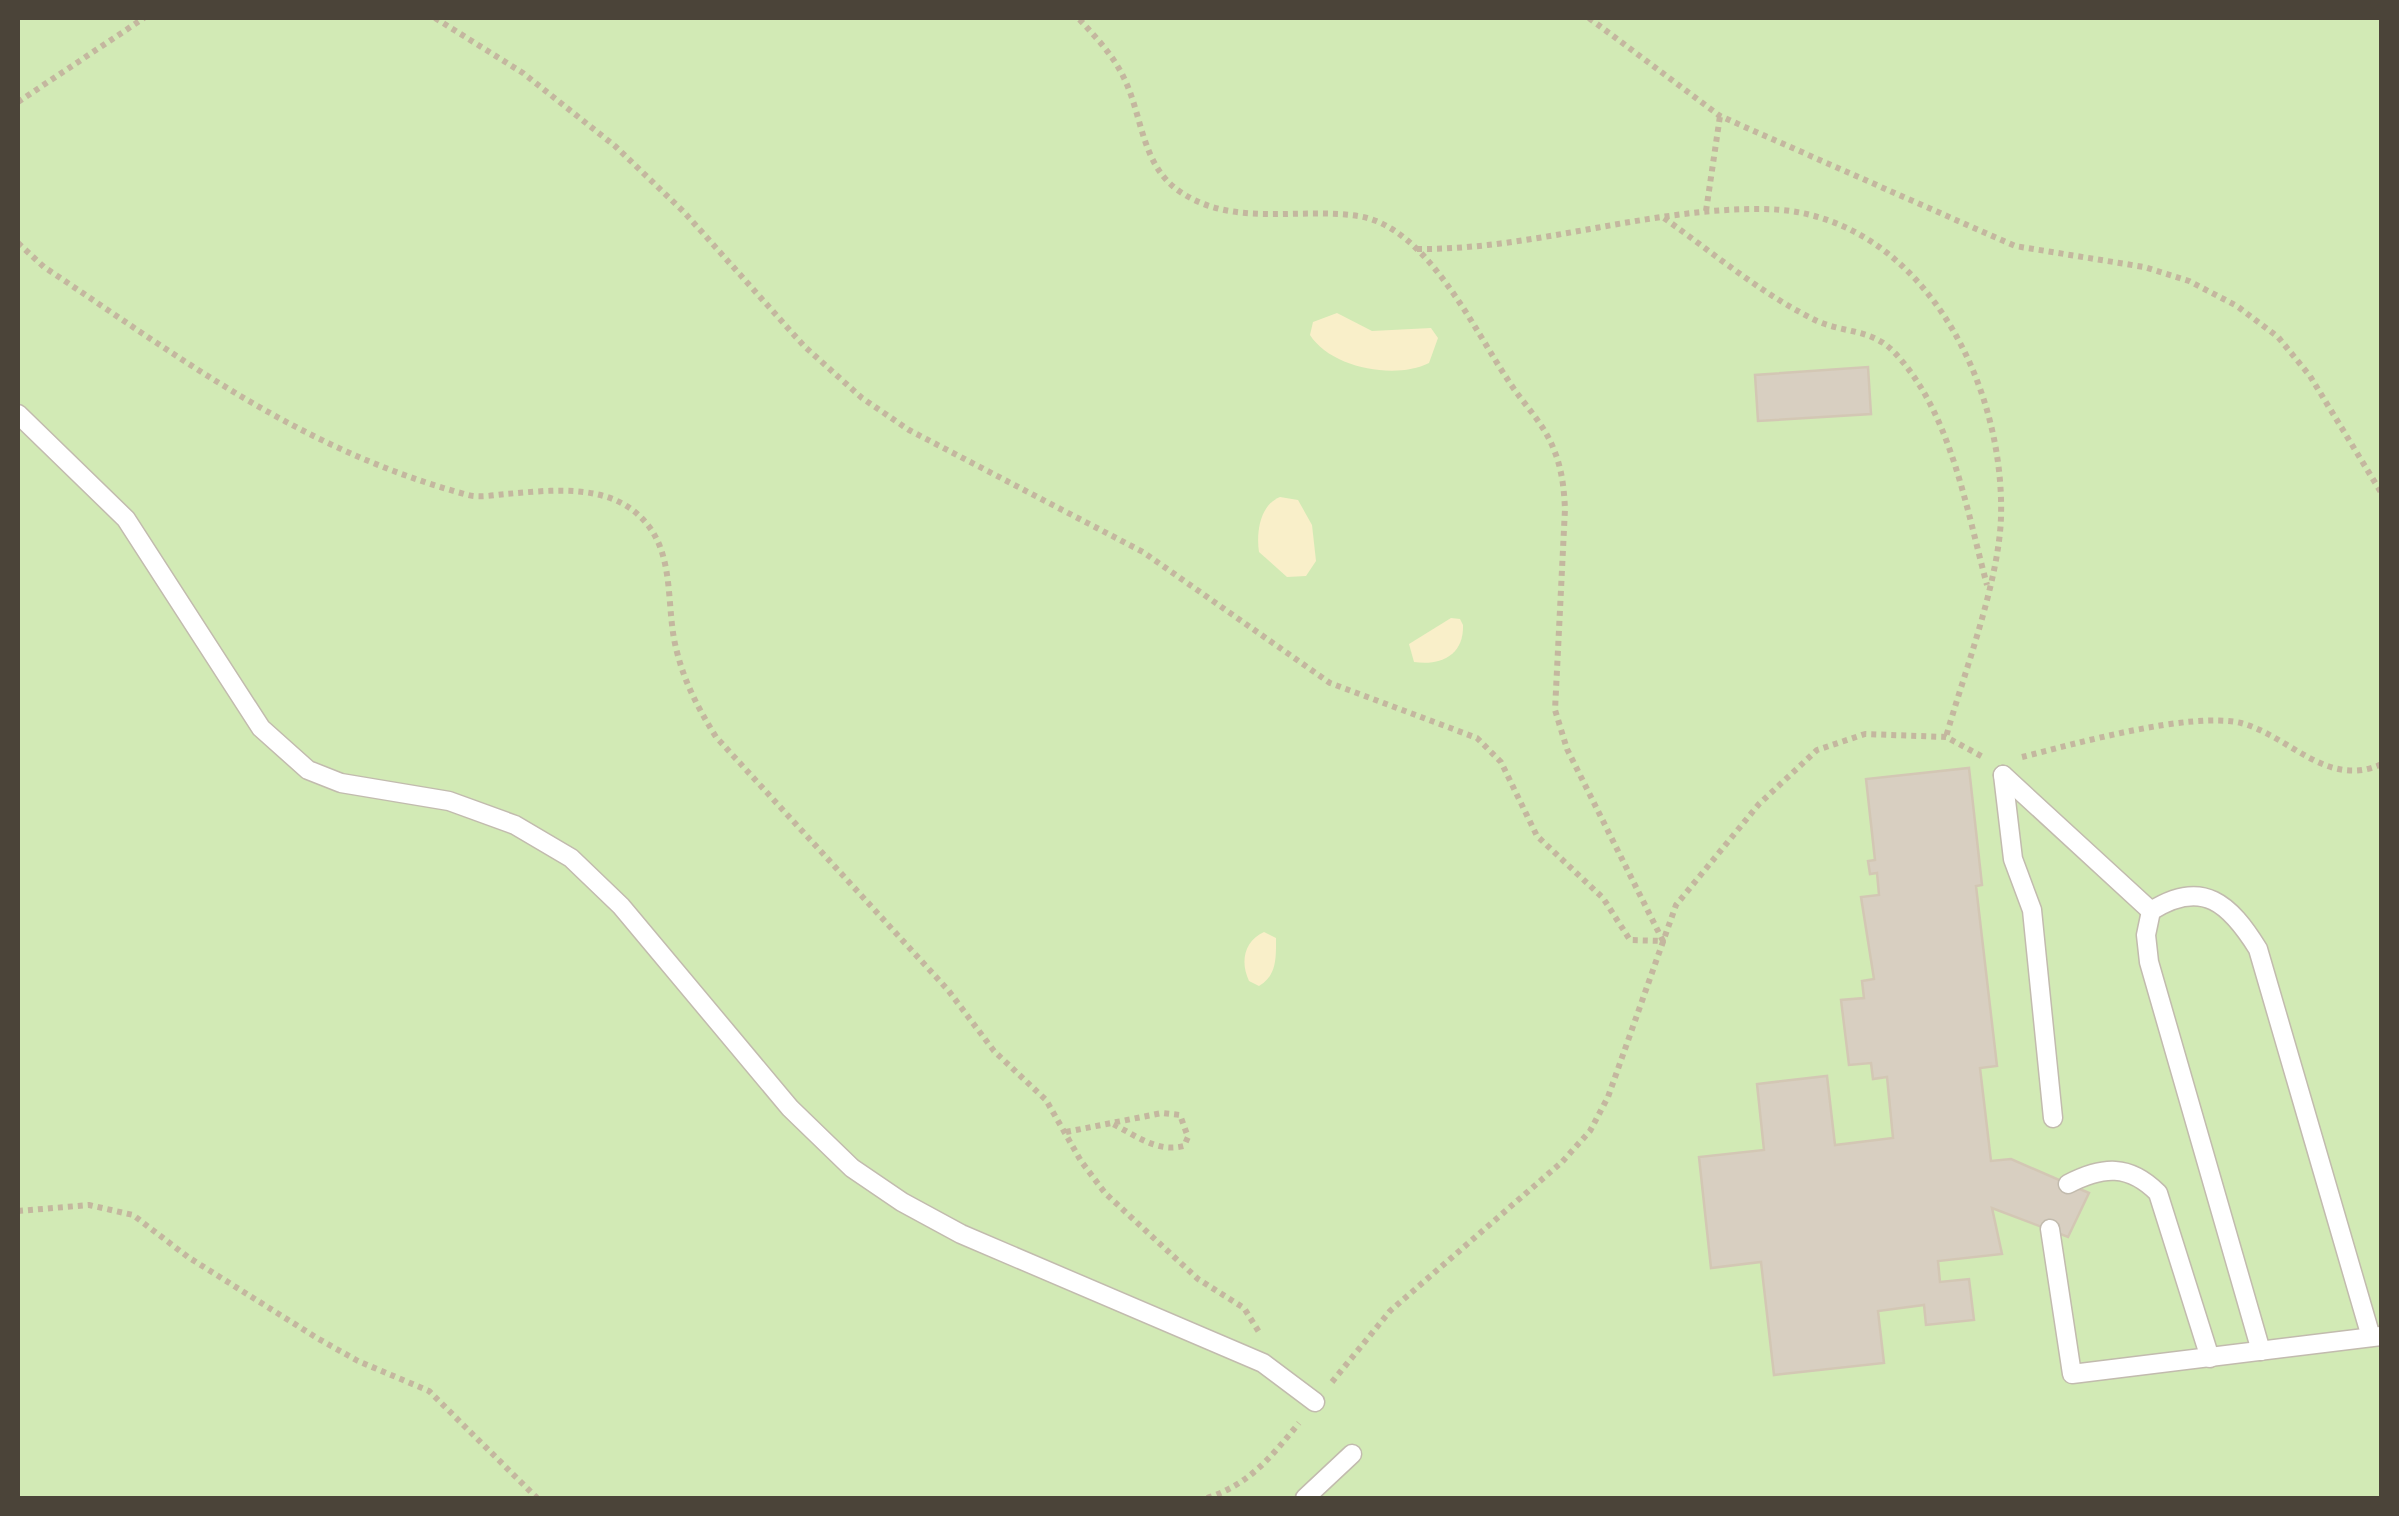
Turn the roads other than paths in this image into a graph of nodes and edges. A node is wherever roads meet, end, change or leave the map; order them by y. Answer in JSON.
{"nodes":[{"id":1,"x":18,"y":414,"type":"edge"},
{"id":2,"x":2151,"y":911,"type":"junction"},
{"id":3,"x":2052,"y":1118,"type":"dead end"},
{"id":4,"x":2068,"y":1184,"type":"dead end"},
{"id":5,"x":2050,"y":1229,"type":"dead end"},
{"id":6,"x":2376,"y":1336,"type":"edge"},
{"id":7,"x":2261,"y":1351,"type":"junction"},
{"id":8,"x":2210,"y":1358,"type":"junction"},
{"id":9,"x":1316,"y":1402,"type":"road end"},
{"id":10,"x":1352,"y":1454,"type":"dead end"},
{"id":11,"x":1305,"y":1498,"type":"edge"}],
"edges":[{"from":1,"to":9,"type":"lane"},
{"from":2,"to":3,"type":"lane"},
{"from":2,"to":6,"type":"lane"},
{"from":2,"to":7,"type":"lane"},
{"from":4,"to":8,"type":"lane"},
{"from":5,"to":8,"type":"lane"},
{"from":6,"to":7,"type":"lane"},
{"from":7,"to":8,"type":"lane"},
{"from":10,"to":11,"type":"lane"}]}
